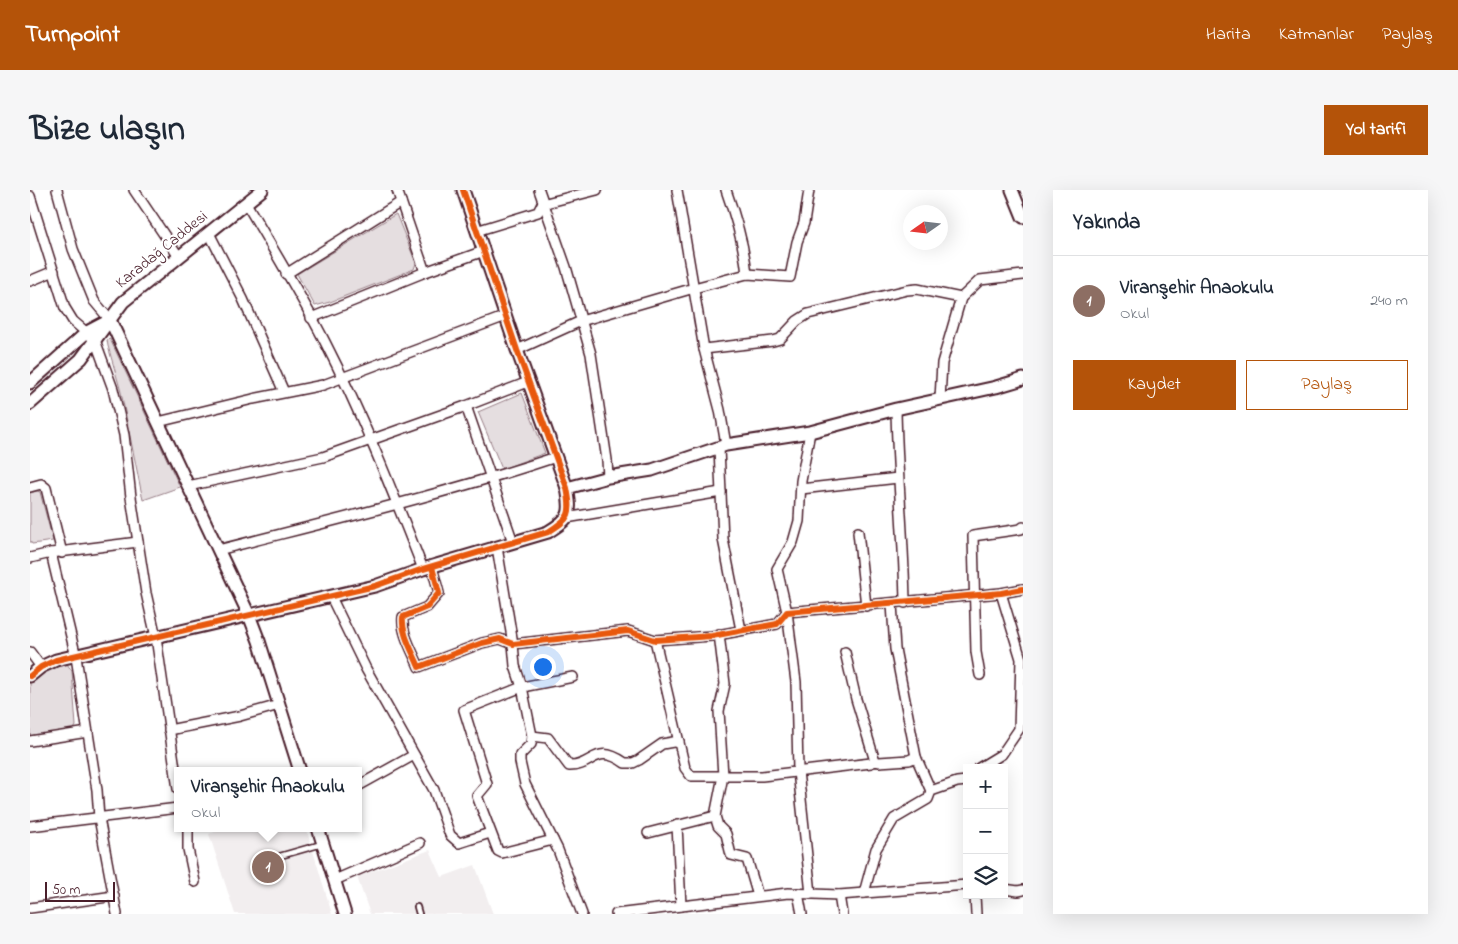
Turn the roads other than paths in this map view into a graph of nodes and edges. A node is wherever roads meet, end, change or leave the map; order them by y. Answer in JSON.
{"nodes":[{"id":1,"x":57,"y":190,"type":"edge"},
{"id":2,"x":134,"y":190,"type":"edge"},
{"id":3,"x":262,"y":190,"type":"edge"},
{"id":4,"x":397,"y":190,"type":"edge"},
{"id":5,"x":463,"y":190,"type":"edge"},
{"id":6,"x":539,"y":190,"type":"edge"},
{"id":7,"x":598,"y":190,"type":"edge"},
{"id":8,"x":677,"y":190,"type":"edge"},
{"id":9,"x":726,"y":190,"type":"edge"},
{"id":10,"x":809,"y":190,"type":"edge"},
{"id":11,"x":1012,"y":190,"type":"edge"},
{"id":12,"x":30,"y":196,"type":"edge"},
{"id":13,"x":401,"y":202,"type":"junction"},
{"id":14,"x":246,"y":203,"type":"junction"},
{"id":15,"x":542,"y":204,"type":"junction"},
{"id":16,"x":1023,"y":217,"type":"edge"},
{"id":17,"x":476,"y":231,"type":"junction"},
{"id":18,"x":209,"y":233,"type":"junction"},
{"id":19,"x":484,"y":251,"type":"junction"},
{"id":20,"x":179,"y":257,"type":"junction"},
{"id":21,"x":54,"y":271,"type":"junction"},
{"id":22,"x":424,"y":272,"type":"junction"},
{"id":23,"x":286,"y":274,"type":"junction"},
{"id":24,"x":747,"y":274,"type":"junction"},
{"id":25,"x":1023,"y":275,"type":"edge"},
{"id":26,"x":30,"y":281,"type":"edge"},
{"id":27,"x":694,"y":288,"type":"junction"},
{"id":28,"x":961,"y":298,"type":"junction"},
{"id":29,"x":506,"y":316,"type":"junction"},
{"id":30,"x":311,"y":318,"type":"junction"},
{"id":31,"x":110,"y":320,"type":"junction"},
{"id":32,"x":582,"y":321,"type":"junction"},
{"id":33,"x":91,"y":336,"type":"junction"},
{"id":34,"x":704,"y":349,"type":"junction"},
{"id":35,"x":517,"y":350,"type":"junction"},
{"id":36,"x":343,"y":379,"type":"junction"},
{"id":37,"x":1023,"y":379,"type":"edge"},
{"id":38,"x":528,"y":382,"type":"junction"},
{"id":39,"x":30,"y":383,"type":"edge"},
{"id":40,"x":284,"y":392,"type":"junction"},
{"id":41,"x":940,"y":399,"type":"junction"},
{"id":42,"x":30,"y":404,"type":"edge"},
{"id":43,"x":466,"y":406,"type":"junction"},
{"id":44,"x":896,"y":409,"type":"junction"},
{"id":45,"x":158,"y":422,"type":"junction"},
{"id":46,"x":810,"y":432,"type":"junction"},
{"id":47,"x":371,"y":441,"type":"junction"},
{"id":48,"x":722,"y":447,"type":"junction"},
{"id":49,"x":556,"y":456,"type":"junction"},
{"id":50,"x":608,"y":477,"type":"junction"},
{"id":51,"x":492,"y":478,"type":"junction"},
{"id":52,"x":898,"y":478,"type":"junction"},
{"id":53,"x":188,"y":486,"type":"junction"},
{"id":54,"x":30,"y":487,"type":"edge"},
{"id":55,"x":568,"y":488,"type":"junction"},
{"id":56,"x":801,"y":488,"type":"junction"},
{"id":57,"x":721,"y":492,"type":"junction"},
{"id":58,"x":397,"y":505,"type":"junction"},
{"id":59,"x":566,"y":518,"type":"junction"},
{"id":60,"x":1023,"y":527,"type":"edge"},
{"id":61,"x":858,"y":532,"type":"dead end"},
{"id":62,"x":138,"y":542,"type":"junction"},
{"id":63,"x":514,"y":542,"type":"junction"},
{"id":64,"x":497,"y":547,"type":"junction"},
{"id":65,"x":218,"y":550,"type":"junction"},
{"id":66,"x":51,"y":553,"type":"junction"},
{"id":67,"x":62,"y":553,"type":"junction"},
{"id":68,"x":30,"y":558,"type":"edge"},
{"id":69,"x":428,"y":568,"type":"junction"},
{"id":70,"x":1023,"y":589,"type":"edge"},
{"id":71,"x":1001,"y":594,"type":"junction"},
{"id":72,"x":975,"y":596,"type":"junction"},
{"id":73,"x":331,"y":597,"type":"junction"},
{"id":74,"x":905,"y":603,"type":"junction"},
{"id":75,"x":892,"y":604,"type":"junction"},
{"id":76,"x":866,"y":606,"type":"junction"},
{"id":77,"x":787,"y":612,"type":"junction"},
{"id":78,"x":250,"y":615,"type":"junction"},
{"id":79,"x":741,"y":630,"type":"junction"},
{"id":80,"x":719,"y":634,"type":"junction"},
{"id":81,"x":156,"y":637,"type":"junction"},
{"id":82,"x":655,"y":640,"type":"junction"},
{"id":83,"x":514,"y":644,"type":"junction"},
{"id":84,"x":30,"y":652,"type":"edge"},
{"id":85,"x":845,"y":652,"type":"dead end"},
{"id":86,"x":76,"y":656,"type":"junction"},
{"id":87,"x":41,"y":667,"type":"junction"},
{"id":88,"x":980,"y":675,"type":"dead end"},
{"id":89,"x":30,"y":676,"type":"edge"},
{"id":90,"x":573,"y":677,"type":"dead end"},
{"id":91,"x":522,"y":688,"type":"junction"},
{"id":92,"x":279,"y":705,"type":"junction"},
{"id":93,"x":1021,"y":728,"type":"edge"},
{"id":94,"x":168,"y":730,"type":"junction"},
{"id":95,"x":88,"y":732,"type":"junction"},
{"id":96,"x":532,"y":736,"type":"junction"},
{"id":97,"x":30,"y":741,"type":"edge"},
{"id":98,"x":679,"y":741,"type":"junction"},
{"id":99,"x":414,"y":755,"type":"junction"},
{"id":100,"x":916,"y":757,"type":"junction"},
{"id":101,"x":875,"y":760,"type":"junction"},
{"id":102,"x":985,"y":764,"type":"edge"},
{"id":103,"x":174,"y":767,"type":"edge"},
{"id":104,"x":299,"y":767,"type":"edge"},
{"id":105,"x":798,"y":771,"type":"junction"},
{"id":106,"x":723,"y":776,"type":"junction"},
{"id":107,"x":963,"y":781,"type":"edge"},
{"id":108,"x":362,"y":784,"type":"edge"},
{"id":109,"x":932,"y":791,"type":"junction"},
{"id":110,"x":174,"y":809,"type":"edge"},
{"id":111,"x":714,"y":816,"type":"junction"},
{"id":112,"x":99,"y":818,"type":"junction"},
{"id":113,"x":677,"y":825,"type":"junction"},
{"id":114,"x":30,"y":826,"type":"edge"},
{"id":115,"x":190,"y":832,"type":"edge"},
{"id":116,"x":319,"y":832,"type":"edge"},
{"id":117,"x":490,"y":832,"type":"junction"},
{"id":118,"x":648,"y":833,"type":"dead end"},
{"id":119,"x":553,"y":840,"type":"junction"},
{"id":120,"x":323,"y":843,"type":"junction"},
{"id":121,"x":420,"y":843,"type":"dead end"},
{"id":122,"x":266,"y":860,"type":"dead end"},
{"id":123,"x":335,"y":880,"type":"junction"},
{"id":124,"x":195,"y":882,"type":"dead end"},
{"id":125,"x":963,"y":885,"type":"edge"},
{"id":126,"x":1008,"y":890,"type":"edge"},
{"id":127,"x":1023,"y":890,"type":"edge"},
{"id":128,"x":798,"y":893,"type":"junction"},
{"id":129,"x":864,"y":893,"type":"junction"},
{"id":130,"x":811,"y":894,"type":"junction"},
{"id":131,"x":840,"y":895,"type":"junction"},
{"id":132,"x":114,"y":896,"type":"junction"},
{"id":133,"x":758,"y":896,"type":"junction"},
{"id":134,"x":975,"y":899,"type":"edge"},
{"id":135,"x":691,"y":904,"type":"junction"},
{"id":136,"x":681,"y":906,"type":"junction"},
{"id":137,"x":30,"y":908,"type":"edge"},
{"id":138,"x":417,"y":908,"type":"dead end"},
{"id":139,"x":117,"y":914,"type":"edge"},
{"id":140,"x":346,"y":914,"type":"edge"},
{"id":141,"x":419,"y":914,"type":"edge"},
{"id":142,"x":582,"y":914,"type":"edge"},
{"id":143,"x":616,"y":914,"type":"edge"},
{"id":144,"x":694,"y":914,"type":"edge"},
{"id":145,"x":802,"y":914,"type":"edge"},
{"id":146,"x":842,"y":914,"type":"edge"},
{"id":147,"x":976,"y":914,"type":"edge"}],
"edges":[{"from":1,"to":31,"type":"street"},
{"from":2,"to":20,"type":"street"},
{"from":3,"to":14,"type":"street","name":"Karadağ Caddesi"},
{"from":4,"to":13,"type":"street"},
{"from":5,"to":17,"type":"street"},
{"from":6,"to":15,"type":"street"},
{"from":7,"to":15,"type":"street"},
{"from":8,"to":27,"type":"street"},
{"from":9,"to":24,"type":"street"},
{"from":10,"to":24,"type":"street"},
{"from":11,"to":16,"type":"street"},
{"from":12,"to":21,"type":"street"},
{"from":13,"to":22,"type":"street"},
{"from":13,"to":23,"type":"street"},
{"from":14,"to":18,"type":"street","name":"Karadağ Caddesi"},
{"from":14,"to":23,"type":"street"},
{"from":15,"to":17,"type":"street"},
{"from":15,"to":32,"type":"street"},
{"from":17,"to":19,"type":"street"},
{"from":18,"to":20,"type":"street","name":"Karadağ Caddesi"},
{"from":18,"to":40,"type":"street"},
{"from":19,"to":22,"type":"street"},
{"from":19,"to":29,"type":"street"},
{"from":20,"to":31,"type":"street","name":"Karadağ Caddesi"},
{"from":21,"to":26,"type":"street"},
{"from":21,"to":33,"type":"street"},
{"from":22,"to":30,"type":"street"},
{"from":23,"to":30,"type":"street"},
{"from":24,"to":27,"type":"street"},
{"from":25,"to":28,"type":"street"},
{"from":27,"to":32,"type":"street"},
{"from":27,"to":34,"type":"street"},
{"from":28,"to":34,"type":"street"},
{"from":28,"to":41,"type":"street"},
{"from":29,"to":35,"type":"street"},
{"from":29,"to":36,"type":"street"},
{"from":30,"to":36,"type":"street"},
{"from":31,"to":33,"type":"street","name":"Karadağ Caddesi"},
{"from":31,"to":45,"type":"street"},
{"from":32,"to":35,"type":"street"},
{"from":32,"to":50,"type":"street"},
{"from":33,"to":39,"type":"street"},
{"from":33,"to":42,"type":"street"},
{"from":33,"to":62,"type":"street"},
{"from":34,"to":48,"type":"street"},
{"from":35,"to":38,"type":"street"},
{"from":36,"to":40,"type":"street"},
{"from":36,"to":47,"type":"street"},
{"from":37,"to":41,"type":"street"},
{"from":38,"to":43,"type":"street"},
{"from":38,"to":49,"type":"street"},
{"from":40,"to":45,"type":"street"},
{"from":41,"to":44,"type":"street"},
{"from":43,"to":47,"type":"street"},
{"from":43,"to":51,"type":"street"},
{"from":44,"to":46,"type":"street"},
{"from":44,"to":52,"type":"street"},
{"from":45,"to":53,"type":"street"},
{"from":46,"to":48,"type":"street"},
{"from":46,"to":56,"type":"street"},
{"from":47,"to":53,"type":"street"},
{"from":47,"to":58,"type":"street"},
{"from":48,"to":50,"type":"street"},
{"from":48,"to":57,"type":"street"},
{"from":49,"to":51,"type":"street"},
{"from":49,"to":55,"type":"street"},
{"from":50,"to":55,"type":"street"},
{"from":51,"to":58,"type":"street"},
{"from":51,"to":63,"type":"street"},
{"from":52,"to":56,"type":"street"},
{"from":52,"to":74,"type":"street"},
{"from":53,"to":65,"type":"street"},
{"from":54,"to":67,"type":"street"},
{"from":55,"to":59,"type":"street"},
{"from":56,"to":77,"type":"street"},
{"from":57,"to":59,"type":"street"},
{"from":57,"to":79,"type":"street"},
{"from":58,"to":65,"type":"street"},
{"from":58,"to":69,"type":"street"},
{"from":59,"to":63,"type":"street"},
{"from":60,"to":72,"type":"street"},
{"from":61,"to":76,"type":"street"},
{"from":62,"to":67,"type":"street"},
{"from":62,"to":81,"type":"street"},
{"from":63,"to":64,"type":"street"},
{"from":64,"to":69,"type":"street"},
{"from":64,"to":83,"type":"street"},
{"from":65,"to":78,"type":"street"},
{"from":66,"to":67,"type":"street"},
{"from":66,"to":68,"type":"street"},
{"from":66,"to":86,"type":"street"},
{"from":69,"to":73,"type":"street"},
{"from":69,"to":83,"type":"street"},
{"from":70,"to":71,"type":"street"},
{"from":71,"to":72,"type":"street"},
{"from":71,"to":93,"type":"street"},
{"from":72,"to":74,"type":"street"},
{"from":72,"to":88,"type":"street"},
{"from":73,"to":78,"type":"street"},
{"from":73,"to":99,"type":"street"},
{"from":74,"to":75,"type":"street"},
{"from":75,"to":76,"type":"street"},
{"from":75,"to":100,"type":"street"},
{"from":76,"to":77,"type":"street"},
{"from":77,"to":79,"type":"street"},
{"from":77,"to":105,"type":"street"},
{"from":78,"to":81,"type":"street"},
{"from":78,"to":92,"type":"street"},
{"from":79,"to":80,"type":"street"},
{"from":80,"to":82,"type":"street"},
{"from":80,"to":106,"type":"street"},
{"from":81,"to":86,"type":"street"},
{"from":81,"to":94,"type":"street"},
{"from":82,"to":83,"type":"street"},
{"from":82,"to":98,"type":"street"},
{"from":83,"to":91,"type":"street"},
{"from":84,"to":87,"type":"street"},
{"from":85,"to":101,"type":"street"},
{"from":86,"to":87,"type":"street"},
{"from":86,"to":95,"type":"street"},
{"from":87,"to":89,"type":"street"},
{"from":90,"to":91,"type":"street"},
{"from":91,"to":96,"type":"street"},
{"from":91,"to":117,"type":"street"},
{"from":92,"to":94,"type":"street"},
{"from":92,"to":104,"type":"street"},
{"from":93,"to":102,"type":"street"},
{"from":94,"to":103,"type":"street"},
{"from":95,"to":97,"type":"street"},
{"from":95,"to":112,"type":"street"},
{"from":96,"to":98,"type":"street"},
{"from":96,"to":119,"type":"street"},
{"from":98,"to":106,"type":"street"},
{"from":99,"to":108,"type":"street"},
{"from":99,"to":117,"type":"street"},
{"from":100,"to":101,"type":"street"},
{"from":100,"to":109,"type":"street"},
{"from":101,"to":105,"type":"street"},
{"from":105,"to":106,"type":"street"},
{"from":105,"to":130,"type":"street"},
{"from":106,"to":111,"type":"street"},
{"from":107,"to":109,"type":"street"},
{"from":109,"to":129,"type":"street"},
{"from":110,"to":112,"type":"street"},
{"from":111,"to":113,"type":"street"},
{"from":111,"to":133,"type":"street"},
{"from":112,"to":114,"type":"street"},
{"from":112,"to":132,"type":"street"},
{"from":113,"to":118,"type":"street"},
{"from":113,"to":136,"type":"street"},
{"from":115,"to":124,"type":"street"},
{"from":116,"to":120,"type":"street"},
{"from":117,"to":119,"type":"street"},
{"from":119,"to":142,"type":"street"},
{"from":120,"to":122,"type":"lane"},
{"from":120,"to":123,"type":"street"},
{"from":121,"to":123,"type":"street"},
{"from":123,"to":140,"type":"street"},
{"from":125,"to":129,"type":"street"},
{"from":126,"to":127,"type":"street"},
{"from":128,"to":130,"type":"street"},
{"from":128,"to":133,"type":"street"},
{"from":128,"to":145,"type":"street"},
{"from":129,"to":131,"type":"street"},
{"from":130,"to":131,"type":"street"},
{"from":131,"to":146,"type":"street"},
{"from":132,"to":137,"type":"street"},
{"from":132,"to":139,"type":"street"},
{"from":133,"to":135,"type":"street"},
{"from":134,"to":147,"type":"street"},
{"from":135,"to":136,"type":"street"},
{"from":135,"to":144,"type":"street"},
{"from":136,"to":143,"type":"street"},
{"from":138,"to":141,"type":"lane"}]}
